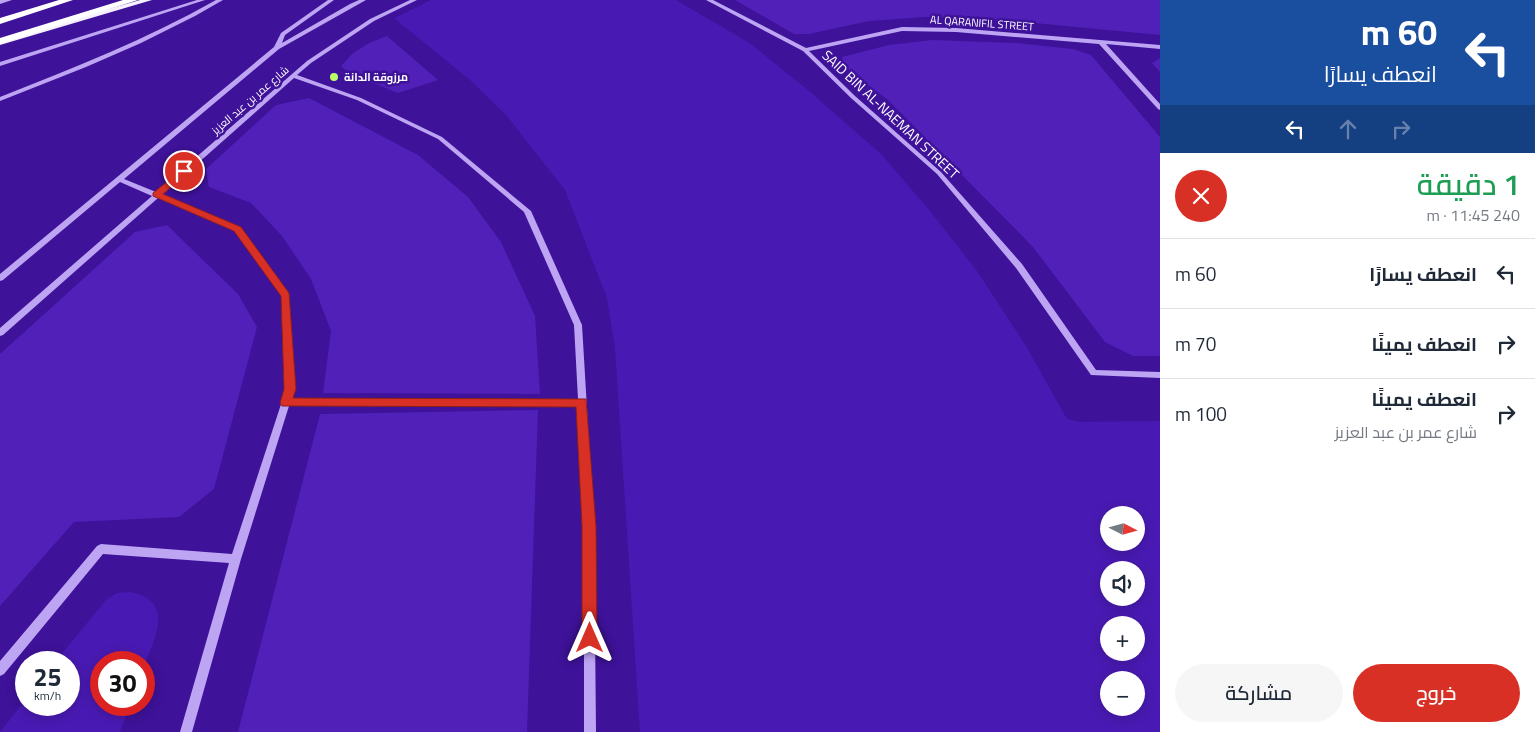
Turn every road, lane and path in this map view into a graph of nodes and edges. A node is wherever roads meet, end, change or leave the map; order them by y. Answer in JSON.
{"nodes":[{"id":1,"x":9,"y":0,"type":"edge"},
{"id":2,"x":68,"y":0,"type":"edge"},
{"id":3,"x":133,"y":0,"type":"edge"},
{"id":4,"x":148,"y":0,"type":"edge"},
{"id":5,"x":202,"y":0,"type":"edge"},
{"id":6,"x":220,"y":0,"type":"edge"},
{"id":7,"x":331,"y":0,"type":"edge"},
{"id":8,"x":363,"y":0,"type":"edge"},
{"id":9,"x":414,"y":0,"type":"edge"},
{"id":10,"x":709,"y":0,"type":"edge"},
{"id":11,"x":0,"y":2,"type":"edge"},
{"id":12,"x":0,"y":20,"type":"edge"},
{"id":13,"x":0,"y":42,"type":"edge"},
{"id":14,"x":1101,"y":42,"type":"junction"},
{"id":15,"x":1160,"y":47,"type":"edge"},
{"id":16,"x":277,"y":48,"type":"junction"},
{"id":17,"x":805,"y":50,"type":"junction"},
{"id":18,"x":0,"y":64,"type":"edge"},
{"id":19,"x":292,"y":76,"type":"junction"},
{"id":20,"x":0,"y":99,"type":"edge"},
{"id":21,"x":1160,"y":108,"type":"edge"},
{"id":22,"x":120,"y":179,"type":"junction"},
{"id":23,"x":156,"y":194,"type":"junction"},
{"id":24,"x":0,"y":278,"type":"edge"},
{"id":25,"x":0,"y":333,"type":"edge"},
{"id":26,"x":1160,"y":376,"type":"edge"},
{"id":27,"x":582,"y":402,"type":"junction"},
{"id":28,"x":286,"y":403,"type":"junction"},
{"id":29,"x":236,"y":559,"type":"junction"},
{"id":30,"x":0,"y":670,"type":"edge"},
{"id":31,"x":186,"y":732,"type":"edge"},
{"id":32,"x":590,"y":732,"type":"edge"}],
"edges":[{"from":1,"to":11,"type":"street"},
{"from":2,"to":12,"type":"highway"},
{"from":3,"to":13,"type":"highway"},
{"from":4,"to":13,"type":"main road"},
{"from":5,"to":18,"type":"street"},
{"from":6,"to":20,"type":"street"},
{"from":7,"to":16,"type":"street"},
{"from":8,"to":16,"type":"street"},
{"from":9,"to":19,"type":"street","name":"شارع عمر بن عبد العزيز"},
{"from":10,"to":17,"type":"street","name":"SAID BIN AL-NAEMAN STREET"},
{"from":14,"to":15,"type":"street","name":"AL QARANIFIL STREET"},
{"from":14,"to":17,"type":"street","name":"AL QARANIFIL STREET"},
{"from":14,"to":21,"type":"street"},
{"from":16,"to":22,"type":"street"},
{"from":17,"to":26,"type":"street","name":"SAID BIN AL-NAEMAN STREET"},
{"from":19,"to":23,"type":"street","name":"شارع عمر بن عبد العزيز"},
{"from":19,"to":27,"type":"street"},
{"from":22,"to":23,"type":"street"},
{"from":22,"to":24,"type":"street"},
{"from":23,"to":25,"type":"street","name":"شارع عمر بن عبد العزيز"},
{"from":23,"to":28,"type":"street"},
{"from":27,"to":28,"type":"street"},
{"from":27,"to":32,"type":"street"},
{"from":28,"to":29,"type":"street"},
{"from":29,"to":30,"type":"street"},
{"from":29,"to":31,"type":"street"}]}
